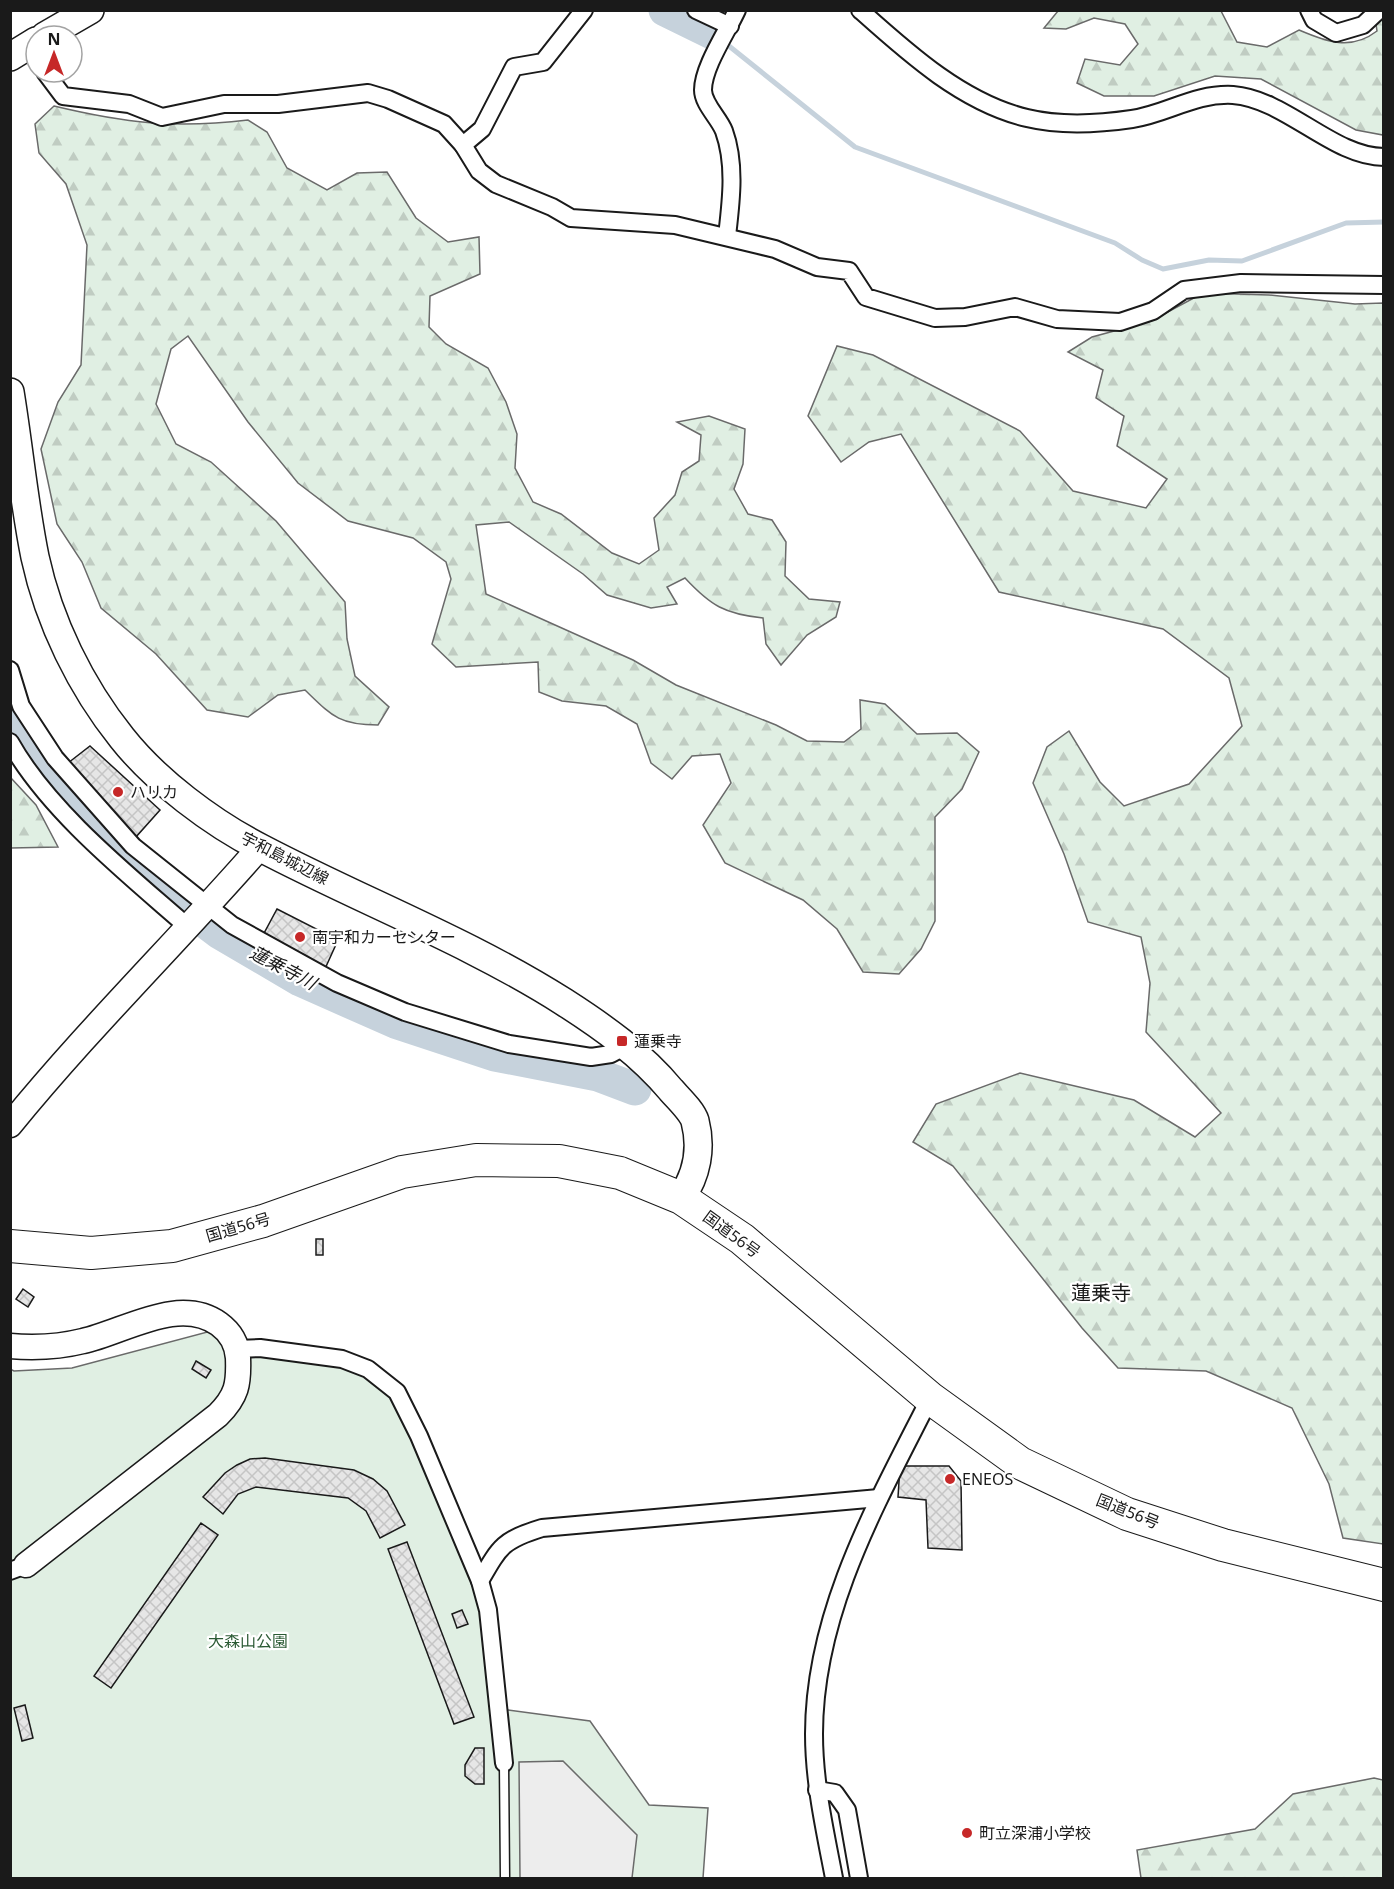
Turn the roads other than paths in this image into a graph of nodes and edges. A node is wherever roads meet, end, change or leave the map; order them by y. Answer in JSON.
{"nodes":[{"id":1,"x":90,"y":10,"type":"edge"},
{"id":2,"x":584,"y":10,"type":"edge"},
{"id":3,"x":696,"y":10,"type":"edge"},
{"id":4,"x":737,"y":10,"type":"edge"},
{"id":5,"x":860,"y":10,"type":"edge"},
{"id":6,"x":1309,"y":10,"type":"edge"},
{"id":7,"x":1379,"y":10,"type":"edge"},
{"id":8,"x":68,"y":24,"type":"edge"},
{"id":9,"x":729,"y":26,"type":"junction"},
{"id":10,"x":54,"y":84,"type":"edge"},
{"id":11,"x":463,"y":145,"type":"junction"},
{"id":12,"x":1383,"y":157,"type":"edge"},
{"id":13,"x":727,"y":236,"type":"junction"},
{"id":14,"x":1383,"y":285,"type":"edge"},
{"id":15,"x":10,"y":392,"type":"edge"},
{"id":16,"x":14,"y":436,"type":"edge"},
{"id":17,"x":10,"y":670,"type":"edge"},
{"id":18,"x":10,"y":742,"type":"edge"},
{"id":19,"x":260,"y":848,"type":"junction"},
{"id":20,"x":209,"y":906,"type":"junction"},
{"id":21,"x":189,"y":928,"type":"junction"},
{"id":22,"x":626,"y":1046,"type":"junction"},
{"id":23,"x":10,"y":1125,"type":"edge"},
{"id":24,"x":681,"y":1198,"type":"junction"},
{"id":25,"x":10,"y":1245,"type":"edge"},
{"id":26,"x":10,"y":1346,"type":"edge"},
{"id":27,"x":237,"y":1349,"type":"junction"},
{"id":28,"x":930,"y":1398,"type":"junction"},
{"id":29,"x":879,"y":1498,"type":"junction"},
{"id":30,"x":18,"y":1568,"type":"edge"},
{"id":31,"x":480,"y":1581,"type":"junction"},
{"id":32,"x":1383,"y":1585,"type":"edge"},
{"id":33,"x":504,"y":1763,"type":"joint"},
{"id":34,"x":817,"y":1790,"type":"junction"},
{"id":35,"x":505,"y":1878,"type":"edge"},
{"id":36,"x":834,"y":1878,"type":"edge"},
{"id":37,"x":859,"y":1878,"type":"edge"}],
"edges":[{"from":1,"to":8,"type":"main road"},
{"from":2,"to":11,"type":"street"},
{"from":3,"to":9,"type":"street"},
{"from":4,"to":9,"type":"street"},
{"from":5,"to":12,"type":"street"},
{"from":6,"to":7,"type":"street"},
{"from":9,"to":13,"type":"street"},
{"from":10,"to":11,"type":"street"},
{"from":11,"to":13,"type":"street"},
{"from":13,"to":14,"type":"street"},
{"from":15,"to":16,"type":"main road","name":"宇和島城辺線"},
{"from":16,"to":19,"type":"main road","name":"宇和島城辺線"},
{"from":17,"to":20,"type":"street"},
{"from":18,"to":21,"type":"street"},
{"from":19,"to":20,"type":"street"},
{"from":19,"to":22,"type":"main road","name":"宇和島城辺線"},
{"from":20,"to":21,"type":"street"},
{"from":20,"to":22,"type":"street"},
{"from":21,"to":23,"type":"street"},
{"from":22,"to":24,"type":"main road","name":"宇和島城辺線"},
{"from":24,"to":25,"type":"highway","name":"国道56号"},
{"from":24,"to":28,"type":"highway","name":"国道56号"},
{"from":26,"to":27,"type":"street"},
{"from":27,"to":30,"type":"street"},
{"from":27,"to":31,"type":"street"},
{"from":28,"to":29,"type":"street"},
{"from":28,"to":32,"type":"highway","name":"国道56号"},
{"from":29,"to":31,"type":"street"},
{"from":29,"to":34,"type":"street"},
{"from":31,"to":33,"type":"street"},
{"from":33,"to":35,"type":"lane"},
{"from":34,"to":36,"type":"street"},
{"from":34,"to":37,"type":"street"}]}
